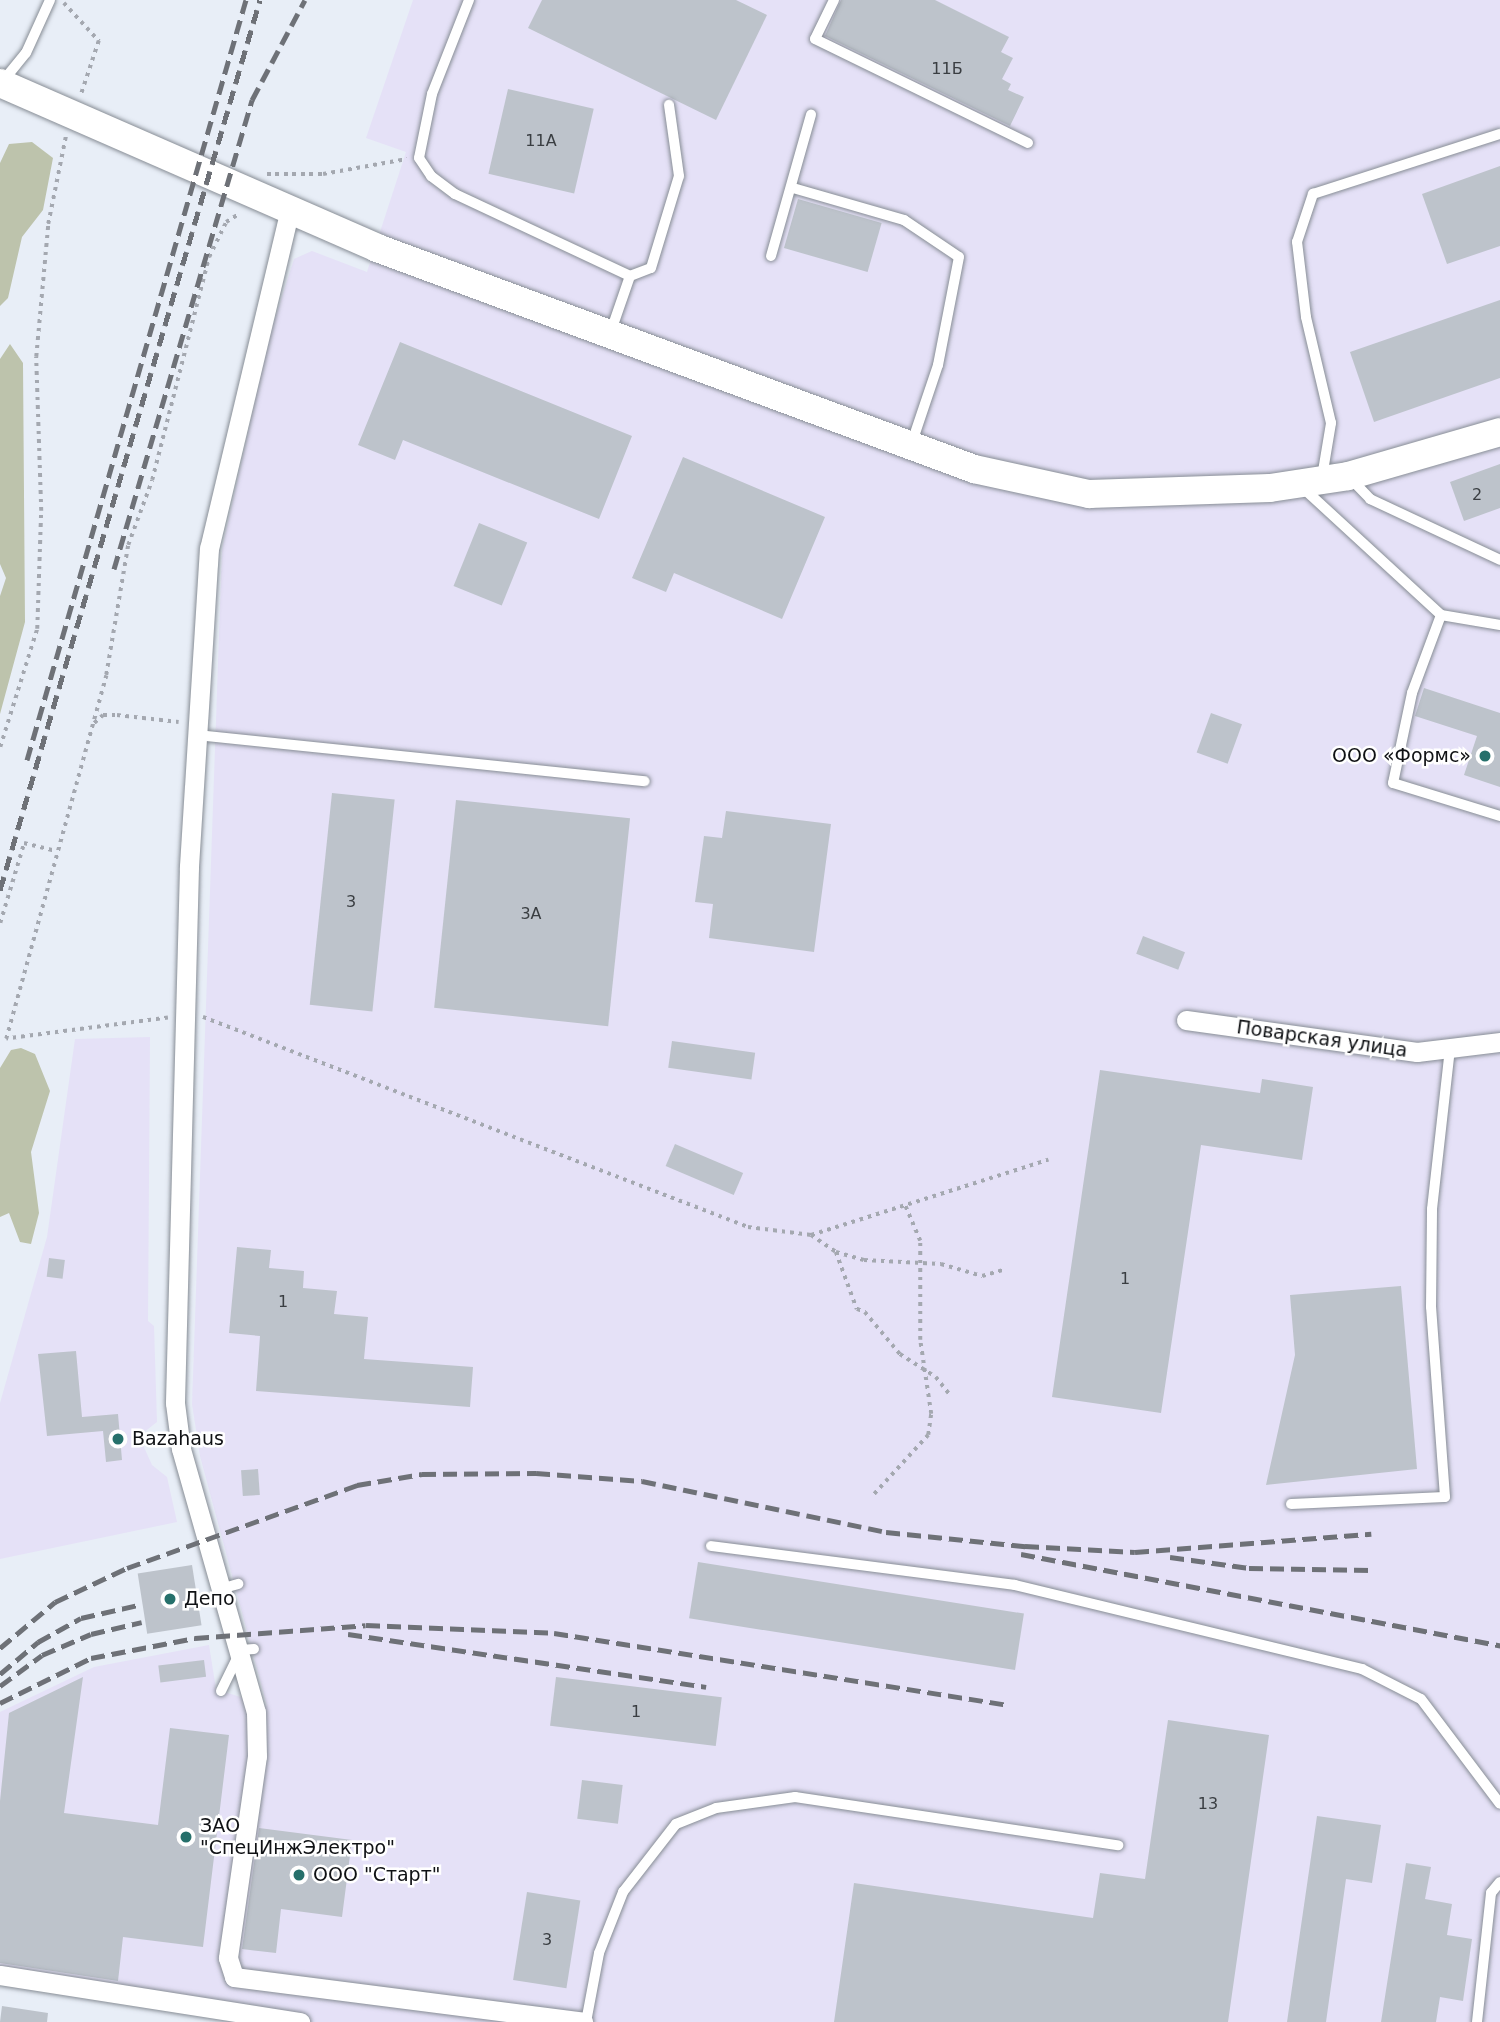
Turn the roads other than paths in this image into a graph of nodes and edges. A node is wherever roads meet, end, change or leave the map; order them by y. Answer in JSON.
{"nodes":[{"id":1,"x":50,"y":0,"type":"edge"},
{"id":2,"x":469,"y":0,"type":"edge"},
{"id":3,"x":834,"y":0,"type":"edge"},
{"id":4,"x":0,"y":83,"type":"edge"},
{"id":5,"x":669,"y":106,"type":"dead end"},
{"id":6,"x":811,"y":115,"type":"dead end"},
{"id":7,"x":1500,"y":134,"type":"edge"},
{"id":8,"x":1028,"y":143,"type":"dead end"},
{"id":9,"x":793,"y":188,"type":"junction"},
{"id":10,"x":289,"y":213,"type":"junction"},
{"id":11,"x":771,"y":256,"type":"dead end"},
{"id":12,"x":630,"y":276,"type":"junction"},
{"id":13,"x":611,"y":331,"type":"junction"},
{"id":14,"x":1500,"y":432,"type":"edge"},
{"id":15,"x":911,"y":446,"type":"junction"},
{"id":16,"x":1323,"y":480,"type":"junction"},
{"id":17,"x":1500,"y":560,"type":"edge"},
{"id":18,"x":1441,"y":615,"type":"junction"},
{"id":19,"x":1500,"y":625,"type":"edge"},
{"id":20,"x":190,"y":728,"type":"junction"},
{"id":21,"x":645,"y":781,"type":"dead end"},
{"id":22,"x":1500,"y":816,"type":"edge"},
{"id":23,"x":1186,"y":1020,"type":"dead end"},
{"id":24,"x":1500,"y":1042,"type":"edge"},
{"id":25,"x":1450,"y":1048,"type":"junction"},
{"id":26,"x":1291,"y":1504,"type":"dead end"},
{"id":27,"x":711,"y":1546,"type":"dead end"},
{"id":28,"x":244,"y":1644,"type":"junction"},
{"id":29,"x":221,"y":1691,"type":"dead end"},
{"id":30,"x":1500,"y":1804,"type":"edge"},
{"id":31,"x":1118,"y":1844,"type":"dead end"},
{"id":32,"x":1500,"y":1882,"type":"edge"},
{"id":33,"x":0,"y":1975,"type":"edge"},
{"id":34,"x":299,"y":2022,"type":"edge"},
{"id":35,"x":585,"y":2022,"type":"edge"},
{"id":36,"x":1477,"y":2022,"type":"edge"}],
"edges":[{"from":1,"to":4,"type":"lane"},
{"from":2,"to":12,"type":"lane"},
{"from":3,"to":8,"type":"lane"},
{"from":4,"to":10,"type":"street"},
{"from":5,"to":12,"type":"lane"},
{"from":6,"to":9,"type":"lane"},
{"from":7,"to":16,"type":"lane"},
{"from":9,"to":11,"type":"lane"},
{"from":9,"to":15,"type":"lane"},
{"from":10,"to":13,"type":"street"},
{"from":10,"to":20,"type":"street"},
{"from":12,"to":13,"type":"lane"},
{"from":13,"to":15,"type":"street"},
{"from":14,"to":16,"type":"street"},
{"from":15,"to":16,"type":"street"},
{"from":16,"to":17,"type":"lane"},
{"from":16,"to":18,"type":"lane"},
{"from":18,"to":19,"type":"lane"},
{"from":18,"to":22,"type":"lane"},
{"from":20,"to":21,"type":"lane"},
{"from":20,"to":28,"type":"street"},
{"from":23,"to":25,"type":"street","name":"Поварская улица"},
{"from":24,"to":25,"type":"street","name":"Поварская улица"},
{"from":25,"to":26,"type":"lane"},
{"from":27,"to":30,"type":"lane"},
{"from":28,"to":29,"type":"lane"},
{"from":28,"to":35,"type":"street"},
{"from":31,"to":35,"type":"lane"},
{"from":32,"to":36,"type":"lane"},
{"from":33,"to":34,"type":"street"}]}
